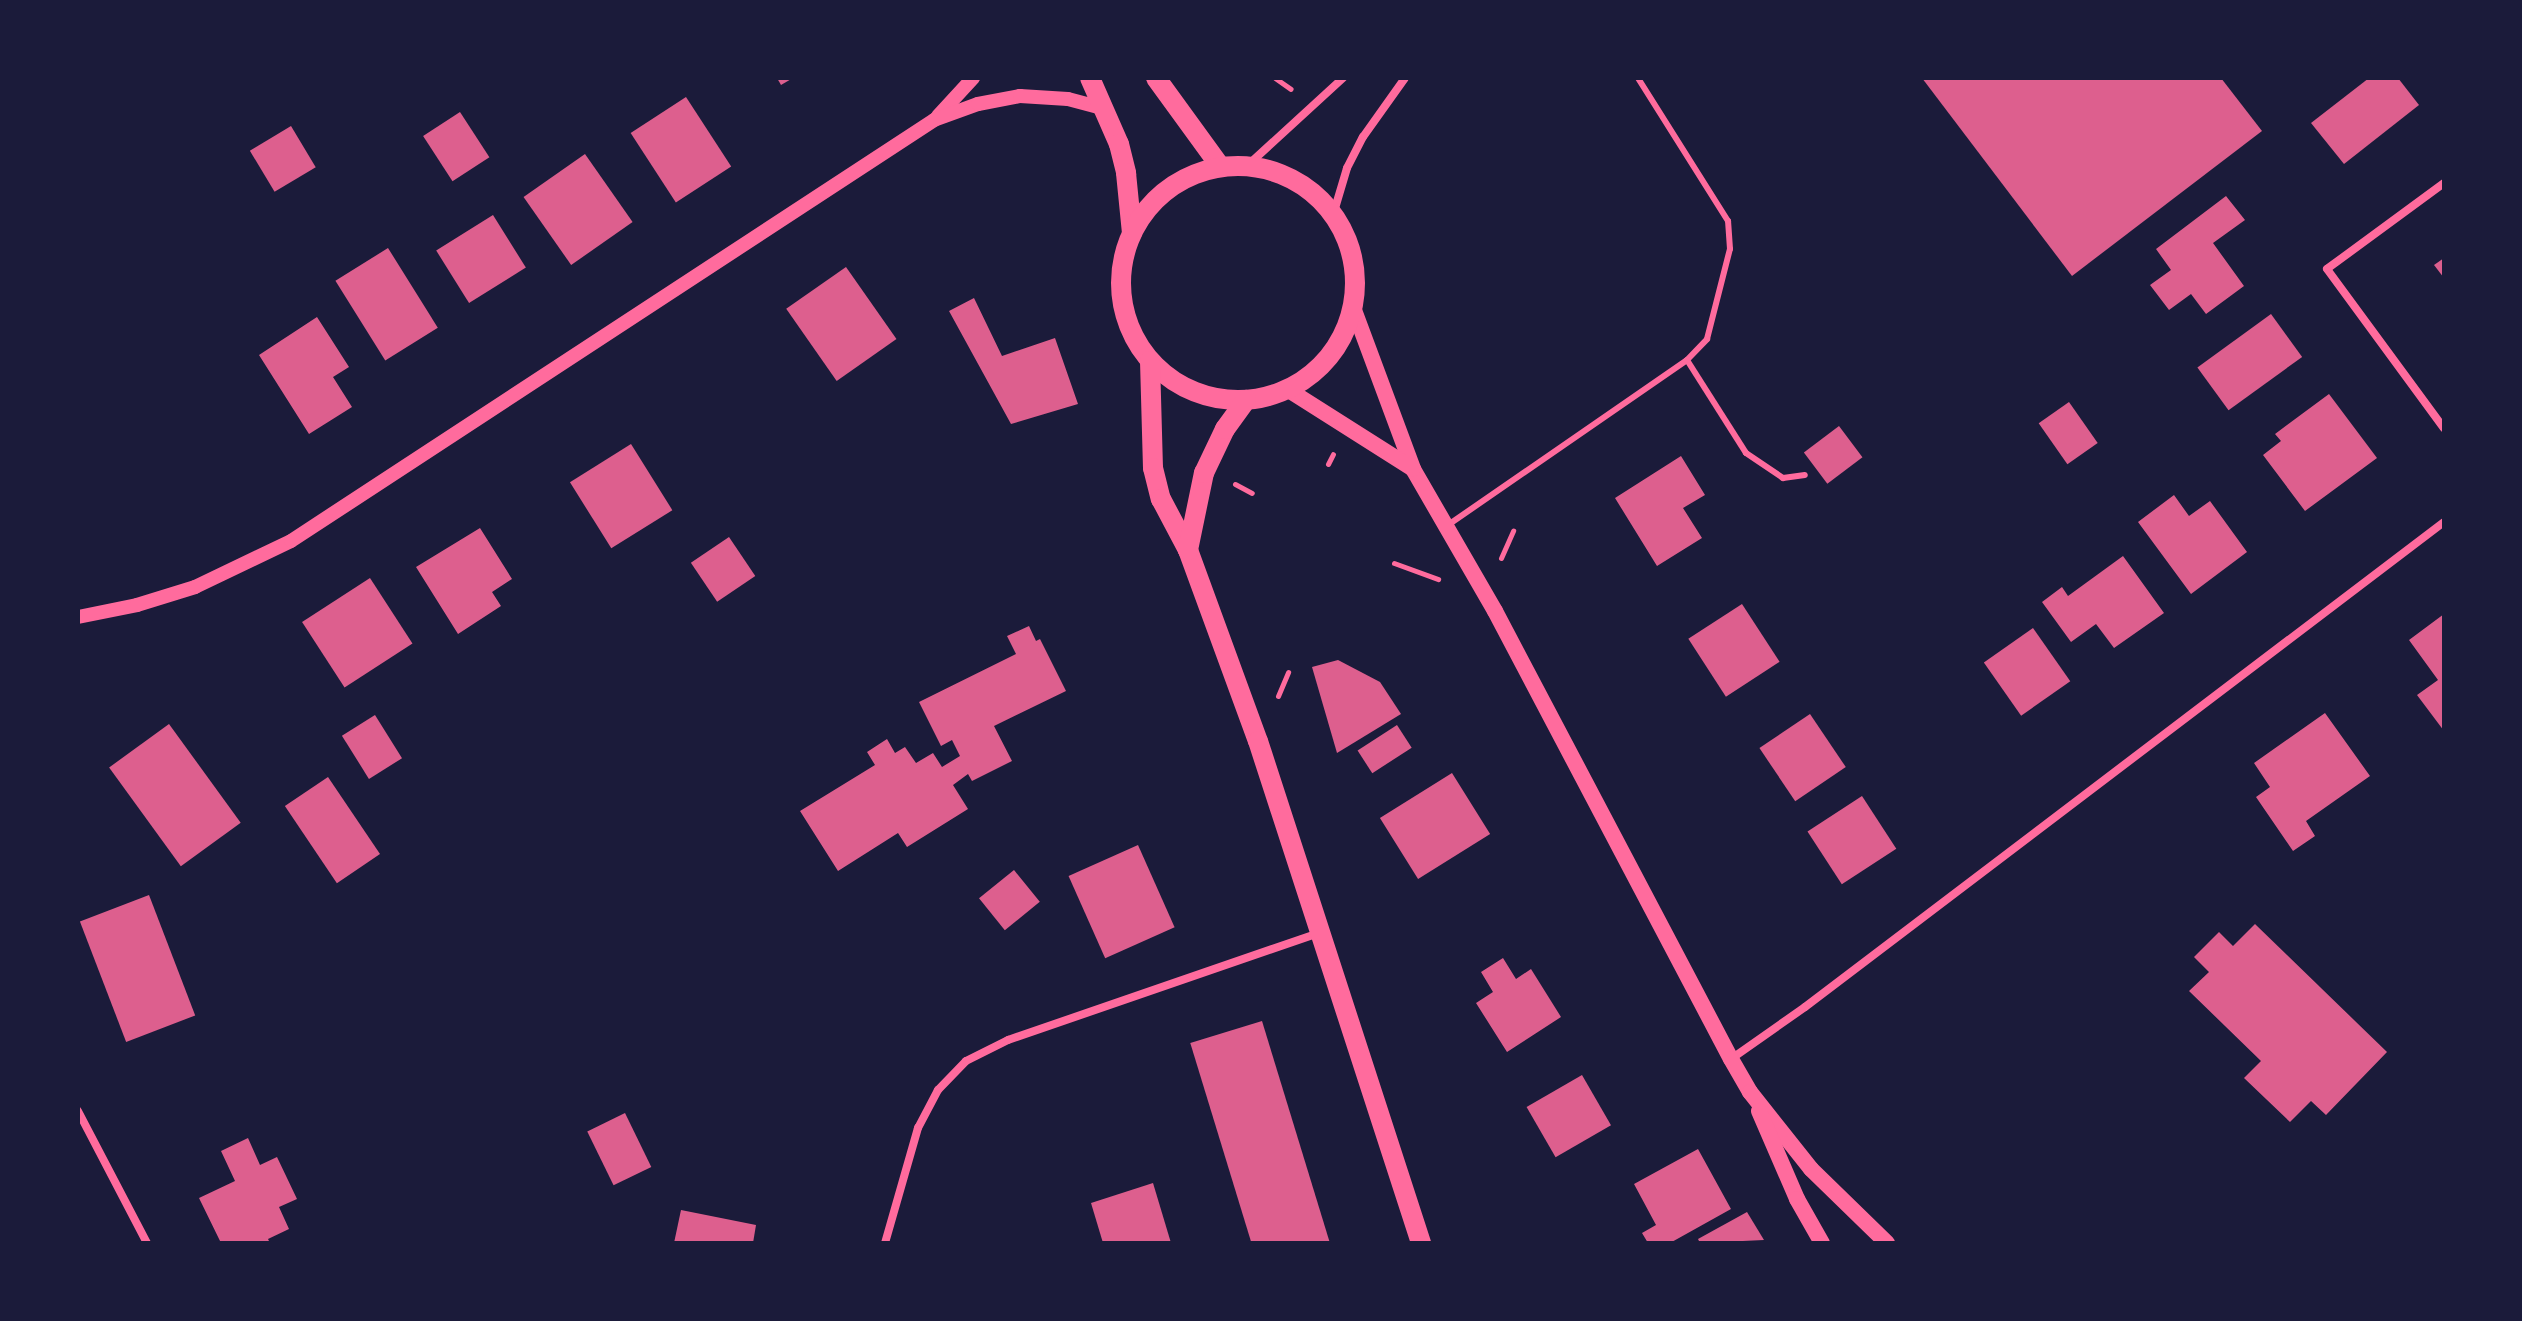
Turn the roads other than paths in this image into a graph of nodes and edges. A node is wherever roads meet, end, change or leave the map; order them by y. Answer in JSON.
{"nodes":[{"id":1,"x":973,"y":78,"type":"edge"},
{"id":2,"x":1090,"y":78,"type":"edge"},
{"id":3,"x":1156,"y":78,"type":"edge"},
{"id":4,"x":1343,"y":78,"type":"edge"},
{"id":5,"x":1405,"y":78,"type":"edge"},
{"id":6,"x":1638,"y":78,"type":"edge"},
{"id":7,"x":1105,"y":109,"type":"junction"},
{"id":8,"x":934,"y":120,"type":"junction"},
{"id":9,"x":1248,"y":165,"type":"junction"},
{"id":10,"x":1220,"y":166,"type":"junction"},
{"id":11,"x":2444,"y":183,"type":"edge"},
{"id":12,"x":1333,"y":215,"type":"junction"},
{"id":13,"x":1132,"y":233,"type":"junction"},
{"id":14,"x":1354,"y":310,"type":"junction"},
{"id":15,"x":1687,"y":360,"type":"junction"},
{"id":16,"x":1150,"y":361,"type":"junction"},
{"id":17,"x":1287,"y":389,"type":"junction"},
{"id":18,"x":1246,"y":400,"type":"junction"},
{"id":19,"x":2444,"y":428,"type":"edge"},
{"id":20,"x":1413,"y":469,"type":"junction"},
{"id":21,"x":1805,"y":475,"type":"dead end"},
{"id":22,"x":2444,"y":522,"type":"edge"},
{"id":23,"x":1448,"y":525,"type":"junction"},
{"id":24,"x":1188,"y":550,"type":"junction"},
{"id":25,"x":78,"y":617,"type":"edge"},
{"id":26,"x":1322,"y":932,"type":"junction"},
{"id":27,"x":1731,"y":1059,"type":"junction"},
{"id":28,"x":1750,"y":1092,"type":"junction"},
{"id":29,"x":78,"y":1111,"type":"edge"},
{"id":30,"x":147,"y":1243,"type":"edge"},
{"id":31,"x":885,"y":1243,"type":"edge"},
{"id":32,"x":1421,"y":1243,"type":"edge"},
{"id":33,"x":1822,"y":1243,"type":"edge"},
{"id":34,"x":1887,"y":1243,"type":"edge"}],
"edges":[{"from":1,"to":8,"type":"street"},
{"from":2,"to":7,"type":"main road"},
{"from":3,"to":10,"type":"main road"},
{"from":4,"to":9,"type":"street"},
{"from":5,"to":12,"type":"street"},
{"from":6,"to":15,"type":"lane"},
{"from":7,"to":8,"type":"street"},
{"from":7,"to":13,"type":"main road"},
{"from":8,"to":25,"type":"street"},
{"from":9,"to":10,"type":"main road"},
{"from":9,"to":12,"type":"main road"},
{"from":10,"to":13,"type":"main road"},
{"from":11,"to":19,"type":"street"},
{"from":12,"to":14,"type":"main road"},
{"from":13,"to":16,"type":"main road"},
{"from":14,"to":17,"type":"main road"},
{"from":14,"to":20,"type":"main road"},
{"from":15,"to":21,"type":"lane"},
{"from":15,"to":23,"type":"lane"},
{"from":16,"to":18,"type":"main road"},
{"from":16,"to":24,"type":"main road"},
{"from":17,"to":18,"type":"main road"},
{"from":17,"to":20,"type":"main road"},
{"from":18,"to":24,"type":"main road"},
{"from":20,"to":23,"type":"main road"},
{"from":22,"to":27,"type":"street"},
{"from":23,"to":27,"type":"main road"},
{"from":24,"to":26,"type":"main road"},
{"from":26,"to":31,"type":"street"},
{"from":26,"to":32,"type":"main road"},
{"from":27,"to":28,"type":"main road"},
{"from":28,"to":33,"type":"main road"},
{"from":28,"to":34,"type":"main road"},
{"from":29,"to":30,"type":"street"}]}
